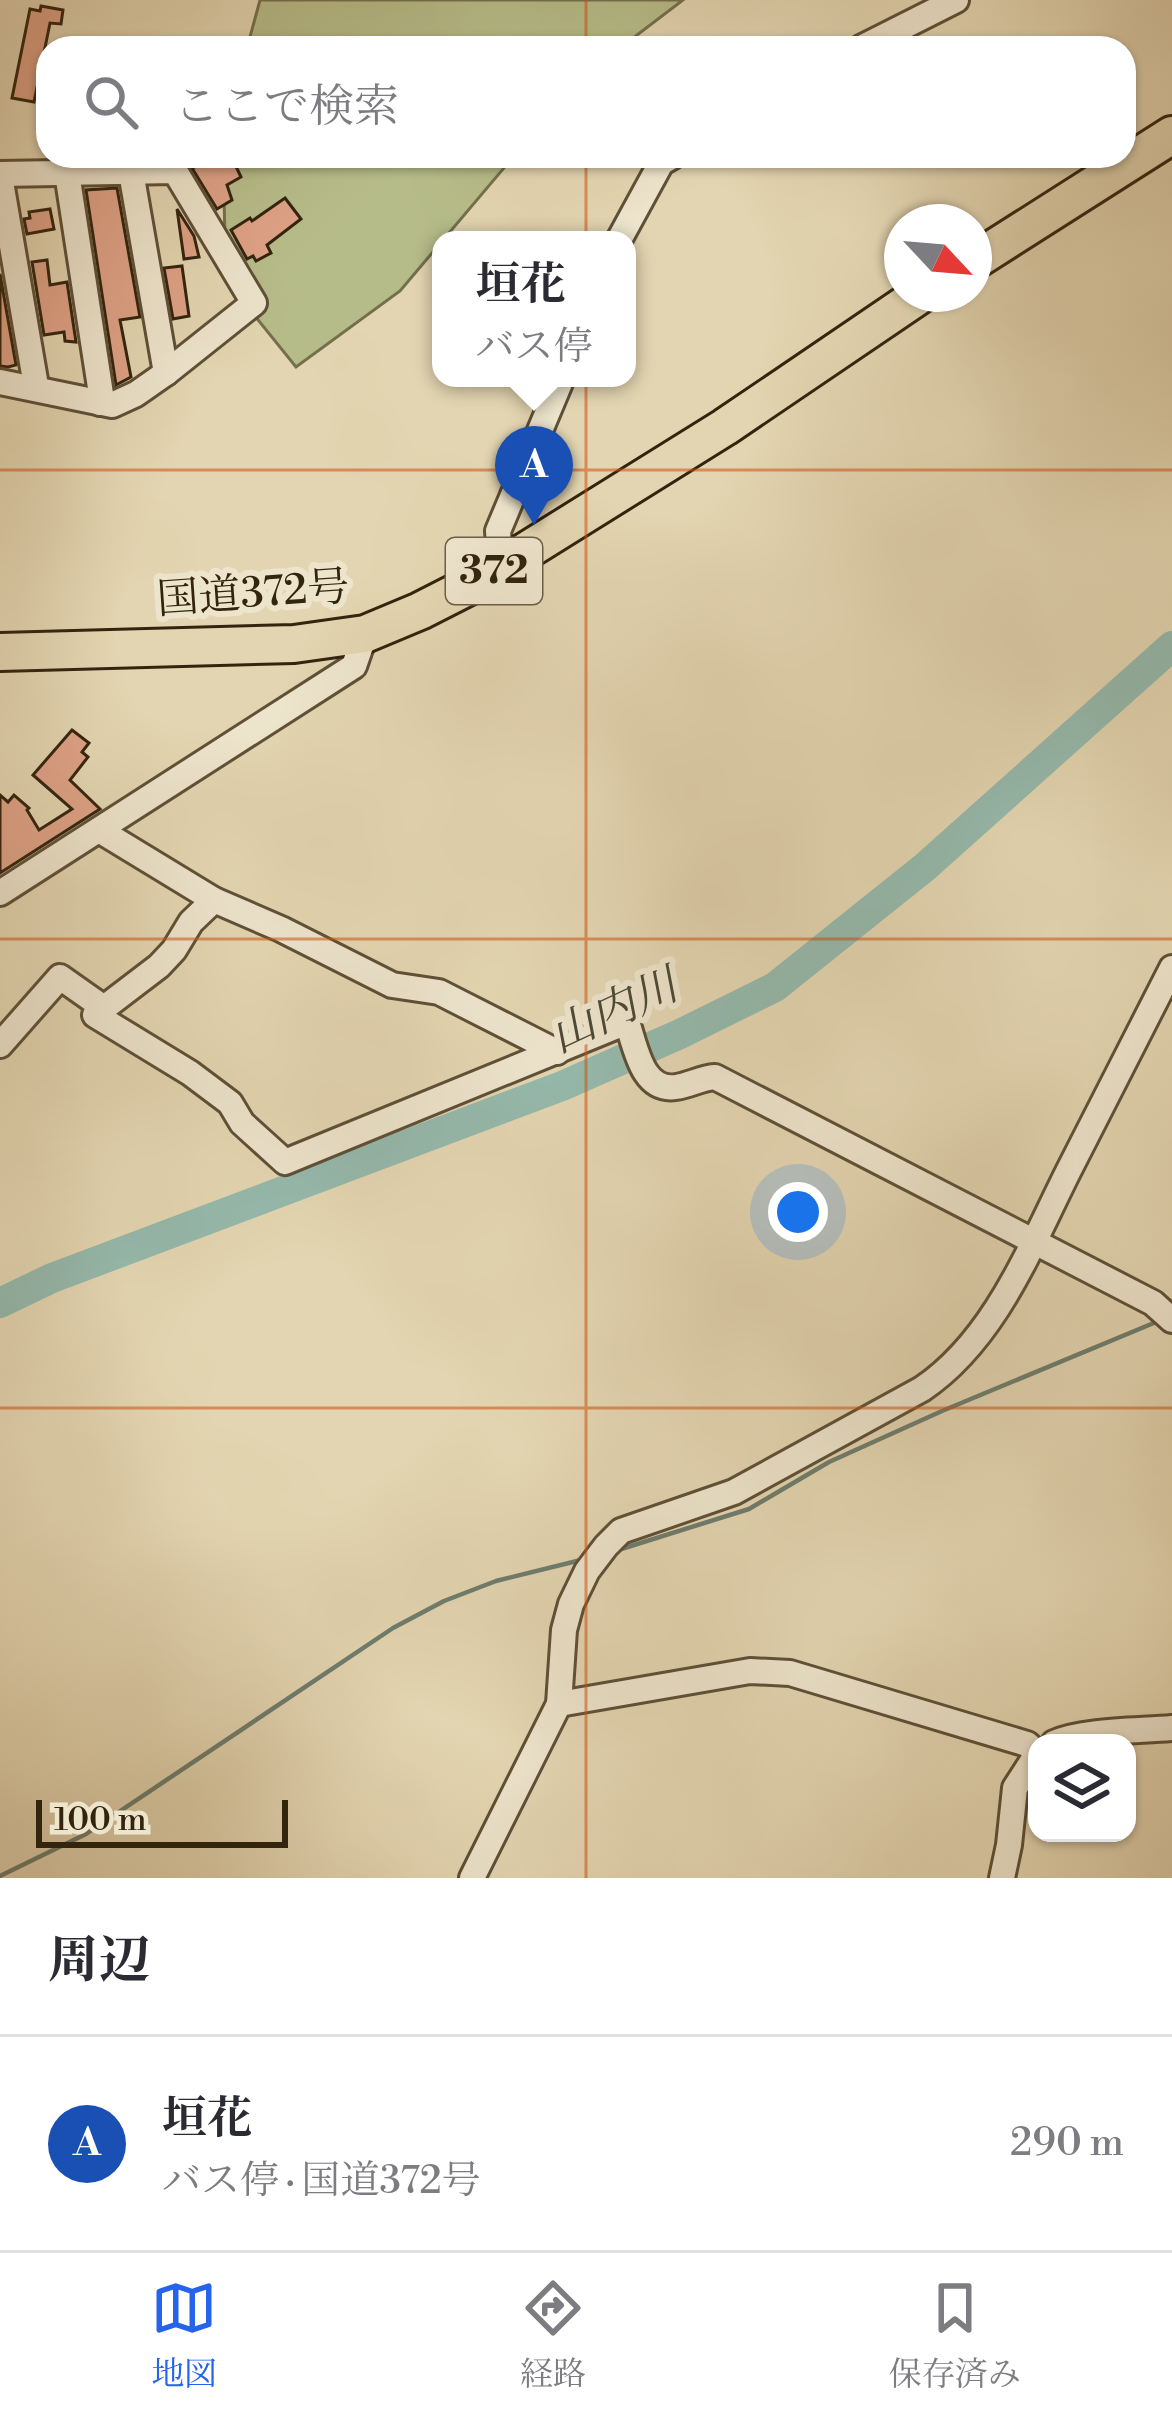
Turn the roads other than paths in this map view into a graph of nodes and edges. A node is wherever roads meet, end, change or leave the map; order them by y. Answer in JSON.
{"nodes":[{"id":1,"x":956,"y":0,"type":"edge"},
{"id":2,"x":885,"y":36,"type":"edge"},
{"id":3,"x":1172,"y":135,"type":"edge"},
{"id":4,"x":1136,"y":158,"type":"edge"},
{"id":5,"x":660,"y":168,"type":"edge"},
{"id":6,"x":1120,"y":168,"type":"edge"},
{"id":7,"x":131,"y":172,"type":"junction"},
{"id":8,"x":67,"y":173,"type":"junction"},
{"id":9,"x":0,"y":175,"type":"edge"},
{"id":10,"x":624,"y":231,"type":"edge"},
{"id":11,"x":992,"y":250,"type":"edge"},
{"id":12,"x":894,"y":312,"type":"edge"},
{"id":13,"x":166,"y":373,"type":"junction"},
{"id":14,"x":0,"y":382,"type":"edge"},
{"id":15,"x":558,"y":387,"type":"edge"},
{"id":16,"x":33,"y":388,"type":"junction"},
{"id":17,"x":100,"y":403,"type":"junction"},
{"id":18,"x":508,"y":562,"type":"junction"},
{"id":19,"x":365,"y":634,"type":"junction"},
{"id":20,"x":0,"y":652,"type":"edge"},
{"id":21,"x":99,"y":830,"type":"junction"},
{"id":22,"x":0,"y":893,"type":"edge"},
{"id":23,"x":214,"y":900,"type":"junction"},
{"id":24,"x":1172,"y":968,"type":"edge"},
{"id":25,"x":104,"y":1008,"type":"junction"},
{"id":26,"x":0,"y":1045,"type":"edge"},
{"id":27,"x":557,"y":1052,"type":"junction"},
{"id":28,"x":1033,"y":1241,"type":"junction"},
{"id":29,"x":1172,"y":1320,"type":"edge"},
{"id":30,"x":560,"y":1704,"type":"junction"},
{"id":31,"x":1172,"y":1728,"type":"edge"},
{"id":32,"x":1109,"y":1734,"type":"edge"},
{"id":33,"x":1028,"y":1745,"type":"edge"},
{"id":34,"x":1028,"y":1769,"type":"edge"},
{"id":35,"x":472,"y":1878,"type":"edge"},
{"id":36,"x":1002,"y":1878,"type":"edge"}],
"edges":[{"from":1,"to":2,"type":"street"},
{"from":3,"to":4,"type":"highway"},
{"from":5,"to":10,"type":"street"},
{"from":6,"to":11,"type":"highway"},
{"from":7,"to":8,"type":"street"},
{"from":7,"to":13,"type":"street"},
{"from":7,"to":13,"type":"street"},
{"from":8,"to":9,"type":"street"},
{"from":8,"to":17,"type":"street"},
{"from":9,"to":16,"type":"street"},
{"from":12,"to":18,"type":"highway","name":"国道372号","number":"372"},
{"from":13,"to":17,"type":"street"},
{"from":14,"to":16,"type":"street"},
{"from":15,"to":18,"type":"street"},
{"from":16,"to":17,"type":"street"},
{"from":18,"to":19,"type":"highway","name":"国道372号","number":"372"},
{"from":19,"to":20,"type":"highway","name":"国道372号","number":"372"},
{"from":19,"to":21,"type":"street"},
{"from":21,"to":22,"type":"street"},
{"from":21,"to":23,"type":"street"},
{"from":23,"to":25,"type":"street"},
{"from":23,"to":27,"type":"street"},
{"from":24,"to":28,"type":"street"},
{"from":25,"to":26,"type":"street"},
{"from":25,"to":27,"type":"street"},
{"from":27,"to":28,"type":"street"},
{"from":28,"to":29,"type":"street"},
{"from":28,"to":30,"type":"street"},
{"from":30,"to":33,"type":"street"},
{"from":30,"to":35,"type":"street"},
{"from":31,"to":32,"type":"street"},
{"from":34,"to":36,"type":"street"}]}
